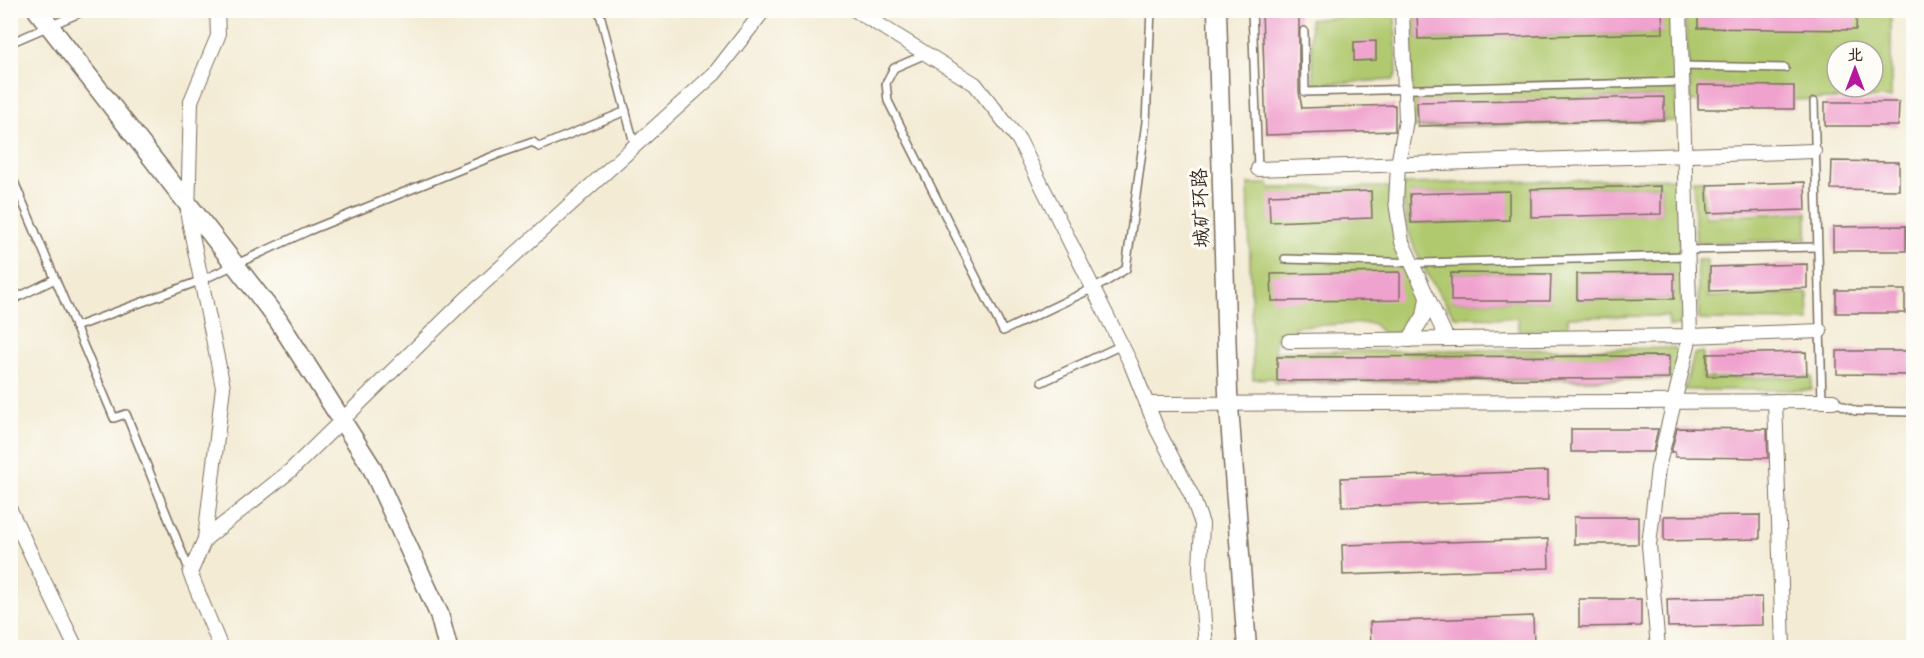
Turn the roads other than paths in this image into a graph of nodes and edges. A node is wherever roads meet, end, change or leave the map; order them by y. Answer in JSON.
{"nodes":[{"id":1,"x":37,"y":10,"type":"edge"},
{"id":2,"x":217,"y":10,"type":"edge"},
{"id":3,"x":599,"y":10,"type":"edge"},
{"id":4,"x":765,"y":10,"type":"edge"},
{"id":5,"x":855,"y":10,"type":"edge"},
{"id":6,"x":1151,"y":10,"type":"edge"},
{"id":7,"x":1216,"y":10,"type":"edge"},
{"id":8,"x":1252,"y":10,"type":"edge"},
{"id":9,"x":1402,"y":10,"type":"edge"},
{"id":10,"x":1680,"y":10,"type":"edge"},
{"id":11,"x":82,"y":12,"type":"edge"},
{"id":12,"x":50,"y":27,"type":"junction"},
{"id":13,"x":1304,"y":31,"type":"dead end"},
{"id":14,"x":10,"y":43,"type":"edge"},
{"id":15,"x":926,"y":54,"type":"junction"},
{"id":16,"x":1681,"y":66,"type":"junction"},
{"id":17,"x":1785,"y":68,"type":"dead end"},
{"id":18,"x":1682,"y":82,"type":"junction"},
{"id":19,"x":1404,"y":88,"type":"junction"},
{"id":20,"x":1814,"y":102,"type":"dead end"},
{"id":21,"x":626,"y":111,"type":"junction"},
{"id":22,"x":635,"y":147,"type":"junction"},
{"id":23,"x":1814,"y":150,"type":"junction"},
{"id":24,"x":1684,"y":155,"type":"junction"},
{"id":25,"x":1398,"y":165,"type":"junction"},
{"id":26,"x":1258,"y":169,"type":"joint"},
{"id":27,"x":10,"y":172,"type":"edge"},
{"id":28,"x":188,"y":205,"type":"junction"},
{"id":29,"x":1817,"y":247,"type":"junction"},
{"id":30,"x":1687,"y":253,"type":"junction"},
{"id":31,"x":1285,"y":259,"type":"dead end"},
{"id":32,"x":1410,"y":260,"type":"junction"},
{"id":33,"x":235,"y":265,"type":"junction"},
{"id":34,"x":55,"y":279,"type":"junction"},
{"id":35,"x":202,"y":280,"type":"junction"},
{"id":36,"x":1093,"y":288,"type":"junction"},
{"id":37,"x":1427,"y":298,"type":"junction"},
{"id":38,"x":10,"y":301,"type":"edge"},
{"id":39,"x":75,"y":327,"type":"junction"},
{"id":40,"x":1820,"y":331,"type":"junction"},
{"id":41,"x":1690,"y":336,"type":"junction"},
{"id":42,"x":1447,"y":339,"type":"junction"},
{"id":43,"x":1409,"y":340,"type":"junction"},
{"id":44,"x":1289,"y":341,"type":"dead end"},
{"id":45,"x":1122,"y":345,"type":"junction"},
{"id":46,"x":1042,"y":382,"type":"dead end"},
{"id":47,"x":1775,"y":401,"type":"junction"},
{"id":48,"x":1827,"y":401,"type":"junction"},
{"id":49,"x":1676,"y":402,"type":"junction"},
{"id":50,"x":1148,"y":404,"type":"junction"},
{"id":51,"x":1230,"y":404,"type":"junction"},
{"id":52,"x":1914,"y":412,"type":"edge"},
{"id":53,"x":342,"y":420,"type":"junction"},
{"id":54,"x":10,"y":510,"type":"edge"},
{"id":55,"x":205,"y":539,"type":"junction"},
{"id":56,"x":190,"y":573,"type":"junction"},
{"id":57,"x":76,"y":648,"type":"edge"},
{"id":58,"x":221,"y":648,"type":"edge"},
{"id":59,"x":448,"y":648,"type":"edge"},
{"id":60,"x":1206,"y":648,"type":"edge"},
{"id":61,"x":1247,"y":648,"type":"edge"},
{"id":62,"x":1658,"y":648,"type":"edge"},
{"id":63,"x":1783,"y":648,"type":"edge"}],
"edges":[{"from":1,"to":12,"type":"street"},
{"from":2,"to":28,"type":"street"},
{"from":3,"to":21,"type":"lane"},
{"from":4,"to":22,"type":"street"},
{"from":5,"to":15,"type":"street"},
{"from":6,"to":36,"type":"lane"},
{"from":7,"to":51,"type":"street","name":"城矿环路"},
{"from":8,"to":26,"type":"lane"},
{"from":9,"to":19,"type":"street"},
{"from":10,"to":16,"type":"street"},
{"from":11,"to":12,"type":"lane"},
{"from":12,"to":14,"type":"lane"},
{"from":12,"to":28,"type":"street"},
{"from":13,"to":19,"type":"lane"},
{"from":15,"to":36,"type":"street"},
{"from":15,"to":36,"type":"lane"},
{"from":16,"to":17,"type":"lane"},
{"from":16,"to":18,"type":"street"},
{"from":18,"to":19,"type":"lane"},
{"from":18,"to":24,"type":"street"},
{"from":19,"to":25,"type":"street"},
{"from":20,"to":23,"type":"lane"},
{"from":21,"to":22,"type":"lane"},
{"from":21,"to":33,"type":"lane"},
{"from":22,"to":53,"type":"street"},
{"from":23,"to":24,"type":"street"},
{"from":23,"to":29,"type":"lane"},
{"from":24,"to":25,"type":"street"},
{"from":24,"to":30,"type":"street"},
{"from":25,"to":26,"type":"street"},
{"from":25,"to":32,"type":"street"},
{"from":27,"to":34,"type":"lane"},
{"from":28,"to":33,"type":"street"},
{"from":28,"to":35,"type":"street"},
{"from":29,"to":30,"type":"lane"},
{"from":29,"to":40,"type":"lane"},
{"from":30,"to":32,"type":"lane"},
{"from":30,"to":41,"type":"street"},
{"from":31,"to":32,"type":"lane"},
{"from":32,"to":37,"type":"street"},
{"from":33,"to":35,"type":"lane"},
{"from":33,"to":53,"type":"street"},
{"from":34,"to":38,"type":"lane"},
{"from":34,"to":39,"type":"lane"},
{"from":35,"to":39,"type":"lane"},
{"from":35,"to":55,"type":"street"},
{"from":36,"to":45,"type":"street"},
{"from":37,"to":42,"type":"street"},
{"from":37,"to":43,"type":"street"},
{"from":39,"to":56,"type":"lane"},
{"from":40,"to":41,"type":"street"},
{"from":40,"to":48,"type":"lane"},
{"from":41,"to":42,"type":"street"},
{"from":41,"to":49,"type":"street"},
{"from":42,"to":43,"type":"street"},
{"from":43,"to":44,"type":"street"},
{"from":45,"to":46,"type":"lane"},
{"from":45,"to":50,"type":"street"},
{"from":47,"to":48,"type":"street"},
{"from":47,"to":49,"type":"street"},
{"from":47,"to":63,"type":"street"},
{"from":48,"to":52,"type":"lane"},
{"from":49,"to":51,"type":"street"},
{"from":49,"to":62,"type":"street"},
{"from":50,"to":51,"type":"street"},
{"from":50,"to":60,"type":"street"},
{"from":51,"to":61,"type":"street","name":"城矿环路"},
{"from":53,"to":55,"type":"street"},
{"from":53,"to":59,"type":"street"},
{"from":54,"to":57,"type":"street"},
{"from":55,"to":56,"type":"street"},
{"from":56,"to":58,"type":"street"}]}
